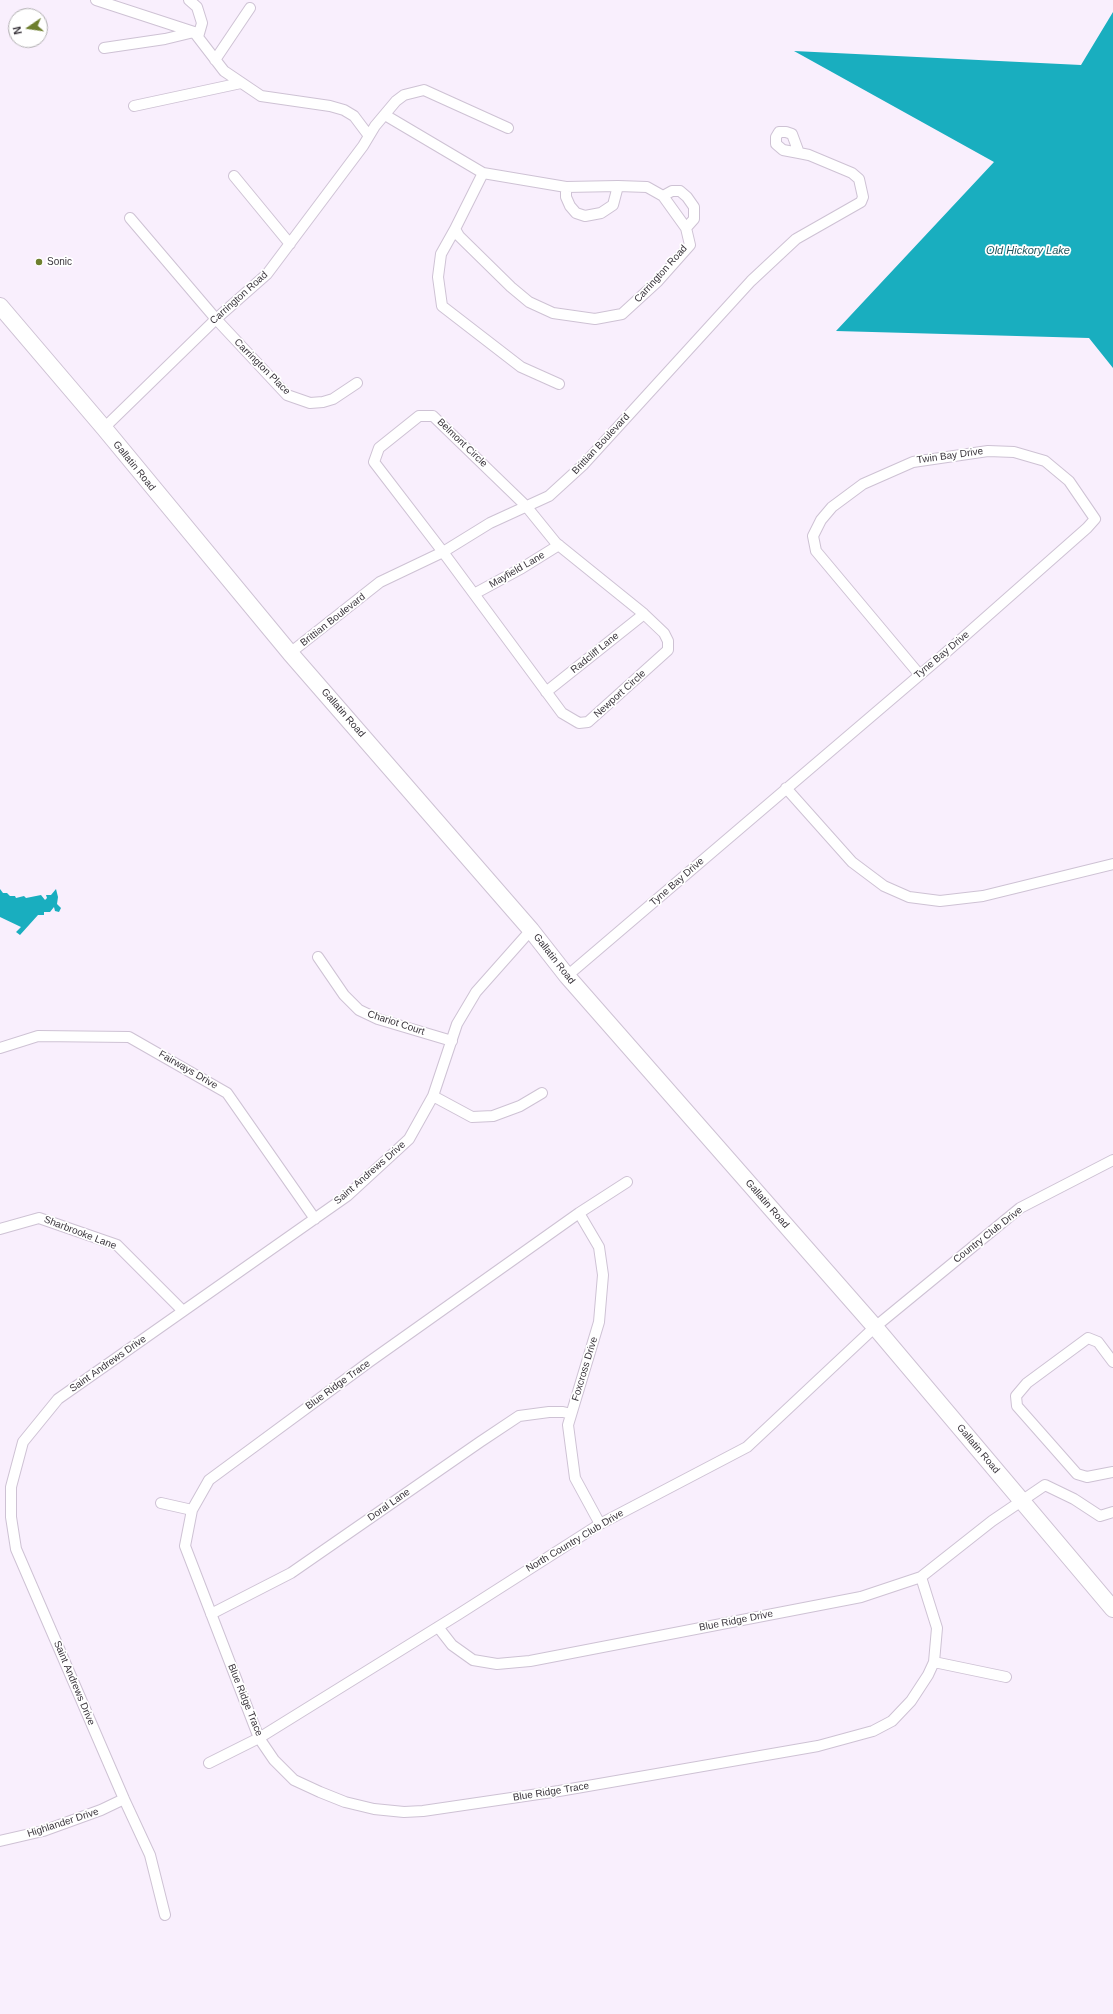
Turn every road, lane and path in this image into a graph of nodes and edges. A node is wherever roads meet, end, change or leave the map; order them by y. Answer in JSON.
{"nodes":[{"id":1,"x":96,"y":0,"type":"edge"},
{"id":2,"x":189,"y":0,"type":"edge"},
{"id":3,"x":250,"y":8,"type":"dead end"},
{"id":4,"x":196,"y":35,"type":"junction"},
{"id":5,"x":104,"y":48,"type":"dead end"},
{"id":6,"x":215,"y":60,"type":"junction"},
{"id":7,"x":241,"y":83,"type":"junction"},
{"id":8,"x":134,"y":106,"type":"dead end"},
{"id":9,"x":384,"y":115,"type":"junction"},
{"id":10,"x":508,"y":128,"type":"dead end"},
{"id":11,"x":369,"y":136,"type":"junction"},
{"id":12,"x":799,"y":154,"type":"dead end"},
{"id":13,"x":482,"y":173,"type":"junction"},
{"id":14,"x":234,"y":176,"type":"dead end"},
{"id":15,"x":566,"y":186,"type":"junction"},
{"id":16,"x":618,"y":186,"type":"junction"},
{"id":17,"x":663,"y":196,"type":"junction"},
{"id":18,"x":130,"y":218,"type":"dead end"},
{"id":19,"x":686,"y":228,"type":"junction"},
{"id":20,"x":455,"y":229,"type":"junction"},
{"id":21,"x":290,"y":244,"type":"junction"},
{"id":22,"x":0,"y":306,"type":"edge"},
{"id":23,"x":216,"y":319,"type":"junction"},
{"id":24,"x":357,"y":383,"type":"dead end"},
{"id":25,"x":560,"y":384,"type":"dead end"},
{"id":26,"x":104,"y":428,"type":"junction"},
{"id":27,"x":526,"y":506,"type":"junction"},
{"id":28,"x":1095,"y":518,"type":"joint"},
{"id":29,"x":559,"y":545,"type":"junction"},
{"id":30,"x":443,"y":552,"type":"junction"},
{"id":31,"x":474,"y":594,"type":"junction"},
{"id":32,"x":644,"y":614,"type":"junction"},
{"id":33,"x":290,"y":653,"type":"junction"},
{"id":34,"x":919,"y":674,"type":"junction"},
{"id":35,"x":546,"y":692,"type":"junction"},
{"id":36,"x":786,"y":788,"type":"junction"},
{"id":37,"x":1113,"y":864,"type":"edge"},
{"id":38,"x":531,"y":930,"type":"junction"},
{"id":39,"x":318,"y":957,"type":"dead end"},
{"id":40,"x":567,"y":976,"type":"junction"},
{"id":41,"x":452,"y":1041,"type":"junction"},
{"id":42,"x":0,"y":1048,"type":"edge"},
{"id":43,"x":542,"y":1093,"type":"dead end"},
{"id":44,"x":433,"y":1096,"type":"junction"},
{"id":45,"x":1113,"y":1160,"type":"edge"},
{"id":46,"x":627,"y":1182,"type":"dead end"},
{"id":47,"x":579,"y":1213,"type":"junction"},
{"id":48,"x":314,"y":1219,"type":"junction"},
{"id":49,"x":0,"y":1229,"type":"edge"},
{"id":50,"x":183,"y":1311,"type":"junction"},
{"id":51,"x":875,"y":1326,"type":"junction"},
{"id":52,"x":1113,"y":1362,"type":"edge"},
{"id":53,"x":571,"y":1414,"type":"junction"},
{"id":54,"x":1113,"y":1472,"type":"edge"},
{"id":55,"x":1021,"y":1500,"type":"junction"},
{"id":56,"x":161,"y":1504,"type":"dead end"},
{"id":57,"x":192,"y":1510,"type":"junction"},
{"id":58,"x":1113,"y":1512,"type":"edge"},
{"id":59,"x":600,"y":1524,"type":"junction"},
{"id":60,"x":921,"y":1577,"type":"junction"},
{"id":61,"x":1113,"y":1608,"type":"edge"},
{"id":62,"x":211,"y":1614,"type":"junction"},
{"id":63,"x":438,"y":1627,"type":"junction"},
{"id":64,"x":934,"y":1662,"type":"junction"},
{"id":65,"x":1006,"y":1677,"type":"dead end"},
{"id":66,"x":259,"y":1738,"type":"junction"},
{"id":67,"x":209,"y":1764,"type":"dead end"},
{"id":68,"x":124,"y":1799,"type":"junction"},
{"id":69,"x":0,"y":1841,"type":"edge"},
{"id":70,"x":165,"y":1915,"type":"dead end"}],
"edges":[{"from":1,"to":4,"type":"street"},
{"from":2,"to":4,"type":"street"},
{"from":3,"to":6,"type":"street"},
{"from":4,"to":5,"type":"street"},
{"from":4,"to":6,"type":"street"},
{"from":6,"to":7,"type":"street"},
{"from":7,"to":8,"type":"street"},
{"from":7,"to":11,"type":"street"},
{"from":9,"to":10,"type":"street","name":"Carrington Road"},
{"from":9,"to":11,"type":"street","name":"Carrington Road"},
{"from":9,"to":13,"type":"street","name":"Carrington Road"},
{"from":11,"to":21,"type":"street","name":"Carrington Road"},
{"from":12,"to":27,"type":"street","name":"Brittian Boulevard"},
{"from":13,"to":15,"type":"street","name":"Carrington Road"},
{"from":13,"to":20,"type":"street"},
{"from":14,"to":21,"type":"street"},
{"from":15,"to":16,"type":"street","name":"Carrington Road"},
{"from":15,"to":16,"type":"street"},
{"from":16,"to":17,"type":"street","name":"Carrington Road"},
{"from":17,"to":19,"type":"street","name":"Carrington Road"},
{"from":17,"to":19,"type":"street"},
{"from":18,"to":23,"type":"street","name":"Carrington Place"},
{"from":19,"to":20,"type":"street","name":"Carrington Road"},
{"from":20,"to":25,"type":"street"},
{"from":21,"to":23,"type":"street","name":"Carrington Road"},
{"from":22,"to":26,"type":"main road","name":"Gallatin Road"},
{"from":23,"to":24,"type":"street","name":"Carrington Place"},
{"from":23,"to":26,"type":"street","name":"Carrington Road"},
{"from":26,"to":33,"type":"main road","name":"Gallatin Road"},
{"from":27,"to":29,"type":"street","name":"Newport Circle"},
{"from":27,"to":30,"type":"street","name":"Brittian Boulevard"},
{"from":27,"to":30,"type":"street","name":"Belmont Circle"},
{"from":28,"to":34,"type":"street","name":"Tyne Bay Drive"},
{"from":28,"to":34,"type":"street","name":"Twin Bay Drive"},
{"from":29,"to":31,"type":"street","name":"Mayfield Lane"},
{"from":29,"to":32,"type":"street","name":"Newport Circle"},
{"from":30,"to":31,"type":"street","name":"Newport Circle"},
{"from":30,"to":33,"type":"street","name":"Brittian Boulevard"},
{"from":31,"to":35,"type":"street","name":"Newport Circle"},
{"from":32,"to":35,"type":"street","name":"Radcliff Lane"},
{"from":32,"to":35,"type":"street","name":"Newport Circle"},
{"from":33,"to":38,"type":"main road","name":"Gallatin Road"},
{"from":34,"to":36,"type":"street","name":"Tyne Bay Drive"},
{"from":36,"to":37,"type":"street"},
{"from":36,"to":40,"type":"street","name":"Tyne Bay Drive"},
{"from":38,"to":40,"type":"main road","name":"Gallatin Road"},
{"from":38,"to":41,"type":"street","name":"Saint Andrews Drive"},
{"from":39,"to":41,"type":"street","name":"Chariot Court"},
{"from":40,"to":51,"type":"main road","name":"Gallatin Road"},
{"from":41,"to":44,"type":"street","name":"Saint Andrews Drive"},
{"from":42,"to":48,"type":"street","name":"Fairways Drive"},
{"from":43,"to":44,"type":"street"},
{"from":44,"to":48,"type":"street","name":"Saint Andrews Drive"},
{"from":45,"to":51,"type":"street","name":"Country Club Drive"},
{"from":46,"to":47,"type":"street","name":"Blue Ridge Trace"},
{"from":47,"to":53,"type":"street","name":"Foxcross Drive"},
{"from":47,"to":57,"type":"street","name":"Blue Ridge Trace"},
{"from":48,"to":50,"type":"street","name":"Saint Andrews Drive"},
{"from":49,"to":50,"type":"street","name":"Sharbrooke Lane"},
{"from":50,"to":68,"type":"street","name":"Saint Andrews Drive"},
{"from":51,"to":55,"type":"main road","name":"Gallatin Road"},
{"from":51,"to":59,"type":"street","name":"North Country Club Drive"},
{"from":52,"to":54,"type":"street"},
{"from":53,"to":59,"type":"street","name":"Foxcross Drive"},
{"from":53,"to":62,"type":"street","name":"Doral Lane"},
{"from":55,"to":58,"type":"street","name":"Blue Ridge Drive"},
{"from":55,"to":60,"type":"street","name":"Blue Ridge Drive"},
{"from":55,"to":61,"type":"main road","name":"Gallatin Road"},
{"from":56,"to":57,"type":"street"},
{"from":57,"to":62,"type":"street","name":"Blue Ridge Trace"},
{"from":59,"to":63,"type":"street","name":"North Country Club Drive"},
{"from":60,"to":63,"type":"street","name":"Blue Ridge Drive"},
{"from":60,"to":64,"type":"street","name":"Blue Ridge Trace"},
{"from":62,"to":66,"type":"street","name":"Blue Ridge Trace"},
{"from":63,"to":66,"type":"street","name":"North Country Club Drive"},
{"from":64,"to":65,"type":"street"},
{"from":64,"to":66,"type":"street","name":"Blue Ridge Trace"},
{"from":66,"to":67,"type":"street"},
{"from":68,"to":69,"type":"street","name":"Highlander Drive"},
{"from":68,"to":70,"type":"street","name":"Saint Andrews Drive"}]}
